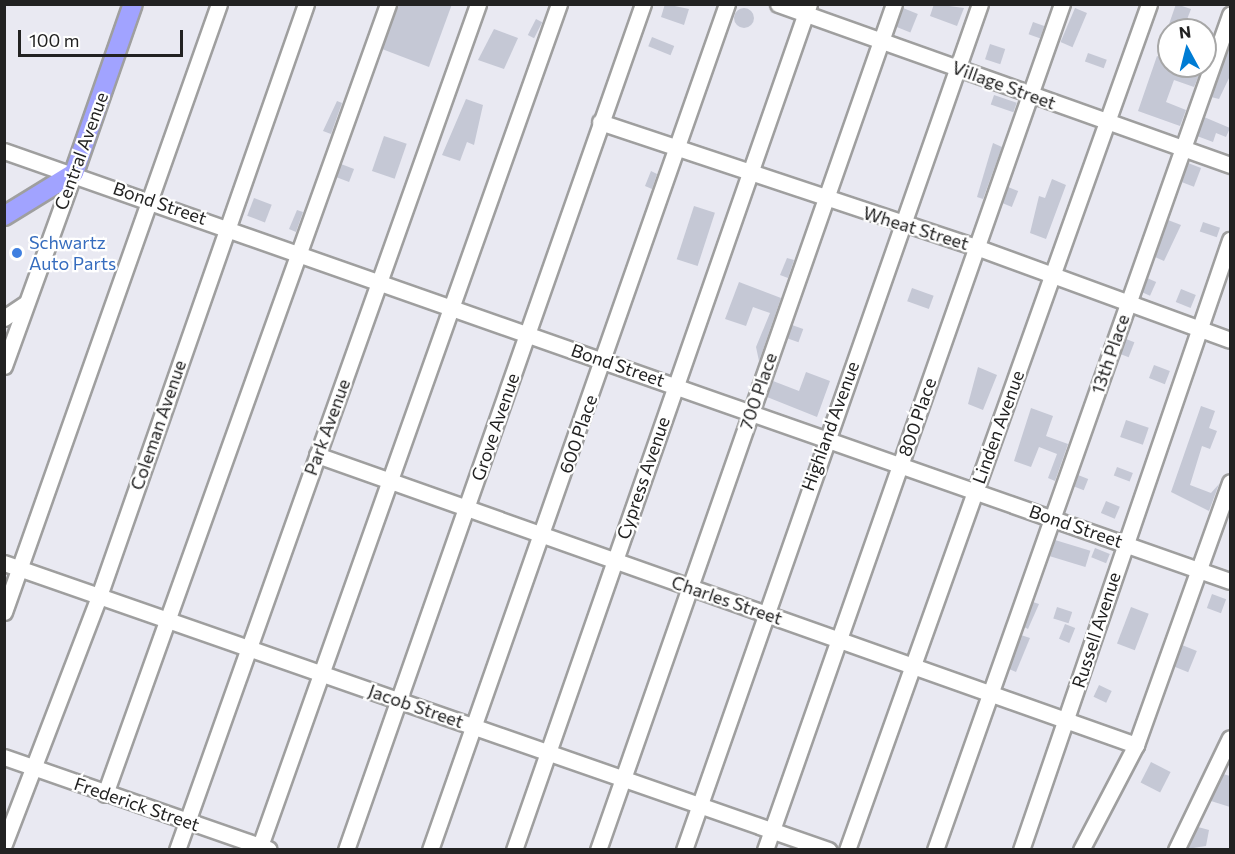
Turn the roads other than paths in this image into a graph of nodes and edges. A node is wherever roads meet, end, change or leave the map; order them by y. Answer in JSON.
{"nodes":[{"id":1,"x":133,"y":4,"type":"edge"},
{"id":2,"x":219,"y":4,"type":"edge"},
{"id":3,"x":306,"y":4,"type":"edge"},
{"id":4,"x":388,"y":4,"type":"edge"},
{"id":5,"x":478,"y":4,"type":"edge"},
{"id":6,"x":560,"y":4,"type":"edge"},
{"id":7,"x":643,"y":4,"type":"edge"},
{"id":8,"x":727,"y":4,"type":"edge"},
{"id":9,"x":778,"y":4,"type":"edge"},
{"id":10,"x":894,"y":4,"type":"edge"},
{"id":11,"x":980,"y":4,"type":"edge"},
{"id":12,"x":1062,"y":4,"type":"edge"},
{"id":13,"x":1149,"y":4,"type":"edge"},
{"id":14,"x":807,"y":9,"type":"edge"},
{"id":15,"x":1230,"y":15,"type":"edge"},
{"id":16,"x":881,"y":41,"type":"junction"},
{"id":17,"x":957,"y":68,"type":"junction"},
{"id":18,"x":1028,"y":93,"type":"junction"},
{"id":19,"x":1106,"y":121,"type":"junction"},
{"id":20,"x":600,"y":122,"type":"junction"},
{"id":21,"x":677,"y":146,"type":"junction"},
{"id":22,"x":1182,"y":148,"type":"junction"},
{"id":23,"x":4,"y":151,"type":"edge"},
{"id":24,"x":1230,"y":165,"type":"edge"},
{"id":25,"x":74,"y":173,"type":"junction"},
{"id":26,"x":752,"y":177,"type":"junction"},
{"id":27,"x":824,"y":198,"type":"junction"},
{"id":28,"x":149,"y":199,"type":"junction"},
{"id":29,"x":4,"y":216,"type":"edge"},
{"id":30,"x":903,"y":226,"type":"junction"},
{"id":31,"x":228,"y":227,"type":"junction"},
{"id":32,"x":1230,"y":240,"type":"edge"},
{"id":33,"x":976,"y":247,"type":"junction"},
{"id":34,"x":300,"y":253,"type":"junction"},
{"id":35,"x":1052,"y":274,"type":"junction"},
{"id":36,"x":380,"y":281,"type":"junction"},
{"id":37,"x":1128,"y":302,"type":"junction"},
{"id":38,"x":26,"y":303,"type":"junction"},
{"id":39,"x":453,"y":307,"type":"junction"},
{"id":40,"x":4,"y":318,"type":"edge"},
{"id":41,"x":1199,"y":328,"type":"junction"},
{"id":42,"x":528,"y":333,"type":"junction"},
{"id":43,"x":1230,"y":340,"type":"edge"},
{"id":44,"x":603,"y":360,"type":"junction"},
{"id":45,"x":4,"y":366,"type":"edge"},
{"id":46,"x":676,"y":385,"type":"junction"},
{"id":47,"x":752,"y":412,"type":"junction"},
{"id":48,"x":825,"y":438,"type":"junction"},
{"id":49,"x":317,"y":455,"type":"junction"},
{"id":50,"x":901,"y":465,"type":"junction"},
{"id":51,"x":392,"y":482,"type":"junction"},
{"id":52,"x":1230,"y":482,"type":"edge"},
{"id":53,"x":975,"y":491,"type":"junction"},
{"id":54,"x":466,"y":508,"type":"junction"},
{"id":55,"x":1052,"y":518,"type":"junction"},
{"id":56,"x":542,"y":535,"type":"junction"},
{"id":57,"x":1124,"y":543,"type":"junction"},
{"id":58,"x":615,"y":560,"type":"junction"},
{"id":59,"x":12,"y":566,"type":"edge"},
{"id":60,"x":1199,"y":570,"type":"junction"},
{"id":61,"x":1230,"y":581,"type":"edge"},
{"id":62,"x":690,"y":587,"type":"junction"},
{"id":63,"x":99,"y":596,"type":"junction"},
{"id":64,"x":4,"y":612,"type":"edge"},
{"id":65,"x":765,"y":614,"type":"junction"},
{"id":66,"x":170,"y":621,"type":"junction"},
{"id":67,"x":837,"y":639,"type":"junction"},
{"id":68,"x":249,"y":648,"type":"junction"},
{"id":69,"x":913,"y":666,"type":"junction"},
{"id":70,"x":324,"y":674,"type":"junction"},
{"id":71,"x":990,"y":693,"type":"junction"},
{"id":72,"x":399,"y":700,"type":"junction"},
{"id":73,"x":1066,"y":721,"type":"junction"},
{"id":74,"x":475,"y":727,"type":"junction"},
{"id":75,"x":1230,"y":738,"type":"edge"},
{"id":76,"x":1136,"y":745,"type":"junction"},
{"id":77,"x":548,"y":752,"type":"junction"},
{"id":78,"x":4,"y":757,"type":"edge"},
{"id":79,"x":33,"y":767,"type":"junction"},
{"id":80,"x":624,"y":778,"type":"junction"},
{"id":81,"x":105,"y":794,"type":"junction"},
{"id":82,"x":699,"y":805,"type":"junction"},
{"id":83,"x":187,"y":822,"type":"junction"},
{"id":84,"x":772,"y":830,"type":"junction"},
{"id":85,"x":4,"y":844,"type":"edge"},
{"id":86,"x":264,"y":848,"type":"edge"},
{"id":87,"x":177,"y":849,"type":"edge"},
{"id":88,"x":346,"y":849,"type":"edge"},
{"id":89,"x":430,"y":849,"type":"edge"},
{"id":90,"x":514,"y":849,"type":"edge"},
{"id":91,"x":598,"y":849,"type":"edge"},
{"id":92,"x":684,"y":849,"type":"edge"},
{"id":93,"x":765,"y":849,"type":"edge"},
{"id":94,"x":828,"y":849,"type":"edge"},
{"id":95,"x":847,"y":849,"type":"edge"},
{"id":96,"x":935,"y":849,"type":"edge"},
{"id":97,"x":1021,"y":849,"type":"edge"},
{"id":98,"x":1081,"y":849,"type":"edge"},
{"id":99,"x":1176,"y":849,"type":"edge"}],
"edges":[{"from":1,"to":25,"type":"main road","name":"Central Avenue"},
{"from":2,"to":28,"type":"street"},
{"from":3,"to":31,"type":"street","name":"Coleman Avenue"},
{"from":4,"to":34,"type":"street"},
{"from":5,"to":36,"type":"street","name":"Park Avenue"},
{"from":6,"to":39,"type":"street"},
{"from":7,"to":20,"type":"street","name":"Grove Avenue"},
{"from":8,"to":21,"type":"street","name":"600 Place"},
{"from":9,"to":14,"type":"street","name":"Village Street"},
{"from":10,"to":16,"type":"street","name":"700 Place"},
{"from":11,"to":17,"type":"street","name":"Highland Avenue"},
{"from":12,"to":18,"type":"street","name":"800 Place"},
{"from":13,"to":19,"type":"street","name":"Linden Avenue"},
{"from":14,"to":16,"type":"street","name":"Village Street"},
{"from":14,"to":26,"type":"street","name":"Cypress Avenue"},
{"from":15,"to":22,"type":"street","name":"13th Place"},
{"from":16,"to":17,"type":"street","name":"Village Street"},
{"from":16,"to":27,"type":"street","name":"700 Place"},
{"from":17,"to":18,"type":"street","name":"Village Street"},
{"from":17,"to":30,"type":"street","name":"Highland Avenue"},
{"from":18,"to":19,"type":"street","name":"Village Street"},
{"from":18,"to":33,"type":"street","name":"800 Place"},
{"from":19,"to":22,"type":"street","name":"Village Street"},
{"from":19,"to":35,"type":"street","name":"Linden Avenue"},
{"from":20,"to":21,"type":"street","name":"Wheat Street"},
{"from":20,"to":42,"type":"street","name":"Grove Avenue"},
{"from":21,"to":26,"type":"street","name":"Wheat Street"},
{"from":21,"to":44,"type":"street","name":"600 Place"},
{"from":22,"to":24,"type":"street","name":"Village Street"},
{"from":22,"to":37,"type":"street","name":"13th Place"},
{"from":23,"to":25,"type":"street","name":"Bond Street"},
{"from":25,"to":28,"type":"street","name":"Bond Street"},
{"from":25,"to":29,"type":"main road"},
{"from":25,"to":38,"type":"street","name":"Central Avenue"},
{"from":26,"to":27,"type":"street","name":"Wheat Street"},
{"from":26,"to":46,"type":"street","name":"Cypress Avenue"},
{"from":27,"to":30,"type":"street","name":"Wheat Street"},
{"from":27,"to":47,"type":"street","name":"700 Place"},
{"from":28,"to":31,"type":"street","name":"Bond Street"},
{"from":28,"to":59,"type":"street"},
{"from":30,"to":33,"type":"street","name":"Wheat Street"},
{"from":30,"to":48,"type":"street","name":"Highland Avenue"},
{"from":31,"to":34,"type":"street","name":"Bond Street"},
{"from":31,"to":63,"type":"street","name":"Coleman Avenue"},
{"from":32,"to":41,"type":"street","name":"Russell Avenue"},
{"from":33,"to":35,"type":"street","name":"Wheat Street"},
{"from":33,"to":50,"type":"street","name":"800 Place"},
{"from":34,"to":36,"type":"street","name":"Bond Street"},
{"from":34,"to":66,"type":"street"},
{"from":35,"to":37,"type":"street","name":"Wheat Street"},
{"from":35,"to":53,"type":"street","name":"Linden Avenue"},
{"from":36,"to":39,"type":"street","name":"Bond Street"},
{"from":36,"to":49,"type":"street","name":"Park Avenue"},
{"from":37,"to":41,"type":"street","name":"Wheat Street"},
{"from":37,"to":55,"type":"street","name":"13th Place"},
{"from":38,"to":40,"type":"street"},
{"from":38,"to":45,"type":"street","name":"Central Avenue"},
{"from":39,"to":42,"type":"street","name":"Bond Street"},
{"from":39,"to":51,"type":"street"},
{"from":41,"to":43,"type":"street","name":"Wheat Street"},
{"from":41,"to":57,"type":"street","name":"Russell Avenue"},
{"from":42,"to":44,"type":"street","name":"Bond Street"},
{"from":42,"to":54,"type":"street","name":"Grove Avenue"},
{"from":44,"to":46,"type":"street","name":"Bond Street"},
{"from":44,"to":56,"type":"street","name":"600 Place"},
{"from":46,"to":47,"type":"street","name":"Bond Street"},
{"from":46,"to":58,"type":"street","name":"Cypress Avenue"},
{"from":47,"to":48,"type":"street","name":"Bond Street"},
{"from":47,"to":62,"type":"street","name":"700 Place"},
{"from":48,"to":50,"type":"street","name":"Bond Street"},
{"from":48,"to":65,"type":"street","name":"Highland Avenue"},
{"from":49,"to":51,"type":"street","name":"Charles Street"},
{"from":49,"to":68,"type":"street","name":"Park Avenue"},
{"from":50,"to":53,"type":"street","name":"Bond Street"},
{"from":50,"to":67,"type":"street","name":"800 Place"},
{"from":51,"to":54,"type":"street","name":"Charles Street"},
{"from":51,"to":70,"type":"street"},
{"from":52,"to":60,"type":"street"},
{"from":53,"to":55,"type":"street","name":"Bond Street"},
{"from":53,"to":69,"type":"street","name":"Linden Avenue"},
{"from":54,"to":56,"type":"street","name":"Charles Street"},
{"from":54,"to":72,"type":"street","name":"Grove Avenue"},
{"from":55,"to":57,"type":"street","name":"Bond Street"},
{"from":55,"to":71,"type":"street","name":"13th Place"},
{"from":56,"to":58,"type":"street","name":"Charles Street"},
{"from":56,"to":74,"type":"street","name":"600 Place"},
{"from":57,"to":60,"type":"street","name":"Bond Street"},
{"from":57,"to":73,"type":"street","name":"Russell Avenue"},
{"from":58,"to":62,"type":"street","name":"Charles Street"},
{"from":58,"to":77,"type":"street","name":"Cypress Avenue"},
{"from":59,"to":63,"type":"street","name":"Jacob Street"},
{"from":59,"to":64,"type":"street"},
{"from":60,"to":61,"type":"street","name":"Bond Street"},
{"from":60,"to":76,"type":"street"},
{"from":62,"to":65,"type":"street","name":"Charles Street"},
{"from":62,"to":80,"type":"street","name":"700 Place"},
{"from":63,"to":66,"type":"street","name":"Jacob Street"},
{"from":63,"to":79,"type":"street","name":"Coleman Avenue"},
{"from":65,"to":67,"type":"street","name":"Charles Street"},
{"from":65,"to":82,"type":"street","name":"Highland Avenue"},
{"from":66,"to":68,"type":"street","name":"Jacob Street"},
{"from":66,"to":81,"type":"street"},
{"from":67,"to":69,"type":"street","name":"Charles Street"},
{"from":67,"to":84,"type":"street","name":"800 Place"},
{"from":68,"to":70,"type":"street","name":"Jacob Street"},
{"from":68,"to":83,"type":"street","name":"Park Avenue"},
{"from":69,"to":71,"type":"street","name":"Charles Street"},
{"from":69,"to":95,"type":"street","name":"Linden Avenue"},
{"from":70,"to":72,"type":"street","name":"Jacob Street"},
{"from":70,"to":86,"type":"street"},
{"from":71,"to":73,"type":"street","name":"Charles Street"},
{"from":71,"to":96,"type":"street","name":"13th Place"},
{"from":72,"to":74,"type":"street","name":"Jacob Street"},
{"from":72,"to":88,"type":"street","name":"Grove Avenue"},
{"from":73,"to":76,"type":"street","name":"Charles Street"},
{"from":73,"to":97,"type":"street","name":"Russell Avenue"},
{"from":74,"to":77,"type":"street","name":"Jacob Street"},
{"from":74,"to":89,"type":"street","name":"600 Place"},
{"from":75,"to":99,"type":"street"},
{"from":76,"to":98,"type":"street"},
{"from":77,"to":80,"type":"street","name":"Jacob Street"},
{"from":77,"to":90,"type":"street","name":"Cypress Avenue"},
{"from":78,"to":79,"type":"street","name":"Frederick Street"},
{"from":79,"to":81,"type":"street","name":"Frederick Street"},
{"from":79,"to":85,"type":"street","name":"Coleman Avenue"},
{"from":80,"to":82,"type":"street","name":"Jacob Street"},
{"from":80,"to":91,"type":"street","name":"700 Place"},
{"from":81,"to":83,"type":"street","name":"Frederick Street"},
{"from":82,"to":84,"type":"street","name":"Jacob Street"},
{"from":82,"to":92,"type":"street","name":"Highland Avenue"},
{"from":83,"to":86,"type":"street","name":"Frederick Street"},
{"from":83,"to":87,"type":"street","name":"Park Avenue"},
{"from":84,"to":93,"type":"street","name":"800 Place"},
{"from":84,"to":94,"type":"street","name":"Jacob Street"}]}
